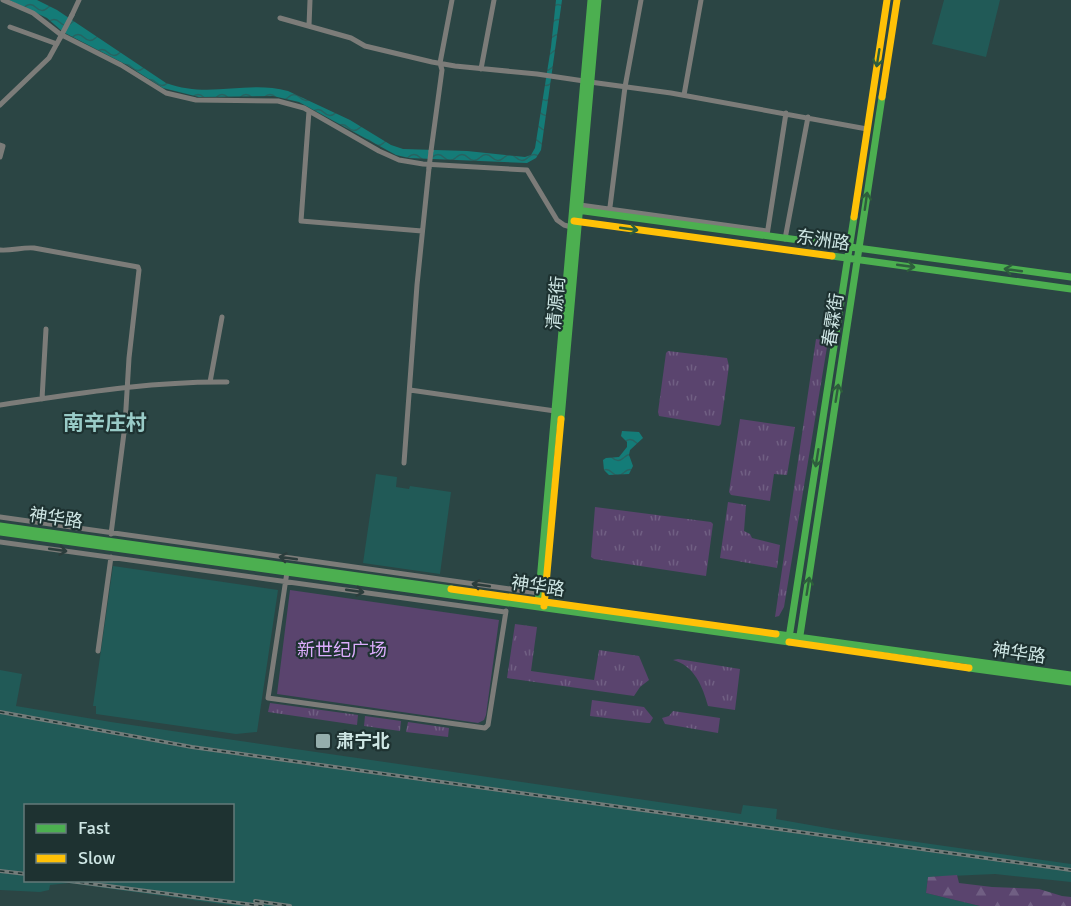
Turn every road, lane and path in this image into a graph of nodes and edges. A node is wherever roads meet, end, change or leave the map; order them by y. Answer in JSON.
{"nodes":[{"id":1,"x":3,"y":0,"type":"edge"},
{"id":2,"x":79,"y":0,"type":"edge"},
{"id":3,"x":310,"y":0,"type":"edge"},
{"id":4,"x":452,"y":0,"type":"edge"},
{"id":5,"x":494,"y":0,"type":"edge"},
{"id":6,"x":591,"y":0,"type":"edge"},
{"id":7,"x":598,"y":0,"type":"edge"},
{"id":8,"x":641,"y":0,"type":"edge"},
{"id":9,"x":701,"y":0,"type":"edge"},
{"id":10,"x":886,"y":0,"type":"edge"},
{"id":11,"x":897,"y":0,"type":"edge"},
{"id":12,"x":280,"y":18,"type":"dead end"},
{"id":13,"x":309,"y":26,"type":"junction"},
{"id":14,"x":10,"y":27,"type":"dead end"},
{"id":15,"x":58,"y":41,"type":"junction"},
{"id":16,"x":440,"y":63,"type":"junction"},
{"id":17,"x":481,"y":69,"type":"junction"},
{"id":18,"x":587,"y":82,"type":"junction"},
{"id":19,"x":626,"y":87,"type":"junction"},
{"id":20,"x":684,"y":95,"type":"junction"},
{"id":21,"x":0,"y":105,"type":"edge"},
{"id":22,"x":309,"y":111,"type":"junction"},
{"id":23,"x":786,"y":113,"type":"junction"},
{"id":24,"x":808,"y":117,"type":"junction"},
{"id":25,"x":867,"y":129,"type":"junction"},
{"id":26,"x":0,"y":145,"type":"edge"},
{"id":27,"x":0,"y":157,"type":"edge"},
{"id":28,"x":577,"y":209,"type":"junction"},
{"id":29,"x":610,"y":212,"type":"junction"},
{"id":30,"x":574,"y":223,"type":"junction"},
{"id":31,"x":422,"y":231,"type":"junction"},
{"id":32,"x":767,"y":234,"type":"junction"},
{"id":33,"x":784,"y":239,"type":"junction"},
{"id":34,"x":849,"y":247,"type":"junction"},
{"id":35,"x":859,"y":249,"type":"junction"},
{"id":36,"x":0,"y":250,"type":"edge"},
{"id":37,"x":847,"y":258,"type":"junction"},
{"id":38,"x":857,"y":260,"type":"junction"},
{"id":39,"x":1071,"y":278,"type":"edge"},
{"id":40,"x":1071,"y":289,"type":"edge"},
{"id":41,"x":222,"y":317,"type":"dead end"},
{"id":42,"x":45,"y":329,"type":"dead end"},
{"id":43,"x":210,"y":382,"type":"junction"},
{"id":44,"x":227,"y":382,"type":"dead end"},
{"id":45,"x":127,"y":387,"type":"junction"},
{"id":46,"x":410,"y":390,"type":"junction"},
{"id":47,"x":42,"y":399,"type":"junction"},
{"id":48,"x":0,"y":405,"type":"edge"},
{"id":49,"x":555,"y":411,"type":"junction"},
{"id":50,"x":404,"y":463,"type":"dead end"},
{"id":51,"x":0,"y":517,"type":"edge"},
{"id":52,"x":0,"y":526,"type":"edge"},
{"id":53,"x":0,"y":532,"type":"edge"},
{"id":54,"x":111,"y":533,"type":"junction"},
{"id":55,"x":110,"y":541,"type":"junction"},
{"id":56,"x":0,"y":542,"type":"edge"},
{"id":57,"x":111,"y":557,"type":"junction"},
{"id":58,"x":287,"y":572,"type":"junction"},
{"id":59,"x":285,"y":581,"type":"junction"},
{"id":60,"x":539,"y":592,"type":"junction"},
{"id":61,"x":507,"y":603,"type":"junction"},
{"id":62,"x":541,"y":605,"type":"junction"},
{"id":63,"x":505,"y":612,"type":"junction"},
{"id":64,"x":789,"y":639,"type":"junction"},
{"id":65,"x":799,"y":641,"type":"junction"},
{"id":66,"x":98,"y":651,"type":"dead end"},
{"id":67,"x":1071,"y":675,"type":"edge"},
{"id":68,"x":1071,"y":682,"type":"edge"}],
"edges":[{"from":1,"to":22,"type":"street"},
{"from":2,"to":15,"type":"street","bridge":true},
{"from":3,"to":13,"type":"street"},
{"from":4,"to":16,"type":"street"},
{"from":5,"to":17,"type":"street"},
{"from":6,"to":18,"type":"main road","name":"清源街"},
{"from":7,"to":18,"type":"main road","name":"清源街"},
{"from":8,"to":19,"type":"street"},
{"from":9,"to":20,"type":"street"},
{"from":10,"to":25,"type":"main road","name":"春霖街","one_way":true},
{"from":35,"to":11,"type":"main road","name":"春霖街","one_way":true},
{"from":12,"to":13,"type":"street"},
{"from":13,"to":16,"type":"street"},
{"from":14,"to":15,"type":"street"},
{"from":15,"to":21,"type":"street"},
{"from":16,"to":17,"type":"street"},
{"from":16,"to":31,"type":"street","bridge":true},
{"from":17,"to":18,"type":"street"},
{"from":18,"to":19,"type":"street"},
{"from":18,"to":28,"type":"main road","name":"清源街"},
{"from":19,"to":20,"type":"street"},
{"from":19,"to":29,"type":"street"},
{"from":20,"to":23,"type":"street"},
{"from":22,"to":30,"type":"street"},
{"from":22,"to":31,"type":"street"},
{"from":23,"to":24,"type":"street"},
{"from":23,"to":32,"type":"street"},
{"from":24,"to":25,"type":"street"},
{"from":24,"to":33,"type":"street"},
{"from":25,"to":34,"type":"main road","name":"春霖街"},
{"from":26,"to":27,"type":"street"},
{"from":28,"to":29,"type":"main road","name":"东洲路"},
{"from":28,"to":30,"type":"main road","name":"清源街"},
{"from":29,"to":32,"type":"main road","name":"东洲路"},
{"from":30,"to":37,"type":"main road","name":"东洲路","one_way":true},
{"from":30,"to":49,"type":"main road","name":"清源街"},
{"from":30,"to":62,"type":"main road","name":"清源街"},
{"from":31,"to":46,"type":"street"},
{"from":32,"to":33,"type":"main road","name":"东洲路"},
{"from":33,"to":34,"type":"main road","name":"东洲路"},
{"from":34,"to":35,"type":"main road","name":"东洲路"},
{"from":34,"to":37,"type":"main road","name":"春霖街"},
{"from":35,"to":38,"type":"main road","name":"春霖街"},
{"from":39,"to":35,"type":"main road","name":"东洲路","one_way":true},
{"from":36,"to":45,"type":"street"},
{"from":37,"to":38,"type":"main road","name":"东洲路"},
{"from":37,"to":64,"type":"main road","name":"春霖街","one_way":true},
{"from":38,"to":40,"type":"main road","name":"东洲路","one_way":true},
{"from":65,"to":38,"type":"main road","name":"春霖街","one_way":true},
{"from":41,"to":43,"type":"street"},
{"from":42,"to":47,"type":"street"},
{"from":43,"to":44,"type":"street"},
{"from":43,"to":45,"type":"street"},
{"from":45,"to":47,"type":"street"},
{"from":45,"to":54,"type":"street"},
{"from":46,"to":49,"type":"street"},
{"from":46,"to":50,"type":"street"},
{"from":47,"to":48,"type":"street"},
{"from":49,"to":60,"type":"main road","name":"清源街"},
{"from":51,"to":54,"type":"street"},
{"from":52,"to":55,"type":"main road","name":"神华路"},
{"from":53,"to":58,"type":"main road","name":"神华路"},
{"from":54,"to":55,"type":"street"},
{"from":60,"to":54,"type":"street","one_way":true},
{"from":55,"to":62,"type":"main road","name":"神华路"},
{"from":56,"to":57,"type":"street","one_way":true},
{"from":57,"to":59,"type":"street"},
{"from":57,"to":66,"type":"street"},
{"from":58,"to":59,"type":"street"},
{"from":58,"to":61,"type":"main road","name":"神华路"},
{"from":59,"to":63,"type":"street","one_way":true},
{"from":59,"to":63,"type":"street"},
{"from":60,"to":62,"type":"main road","name":"清源街"},
{"from":61,"to":62,"type":"main road","name":"神华路"},
{"from":61,"to":63,"type":"street"},
{"from":62,"to":64,"type":"main road","name":"神华路"},
{"from":64,"to":65,"type":"main road","name":"神华路"},
{"from":65,"to":67,"type":"main road","name":"神华路"},
{"from":65,"to":68,"type":"main road","name":"神华路"}]}
